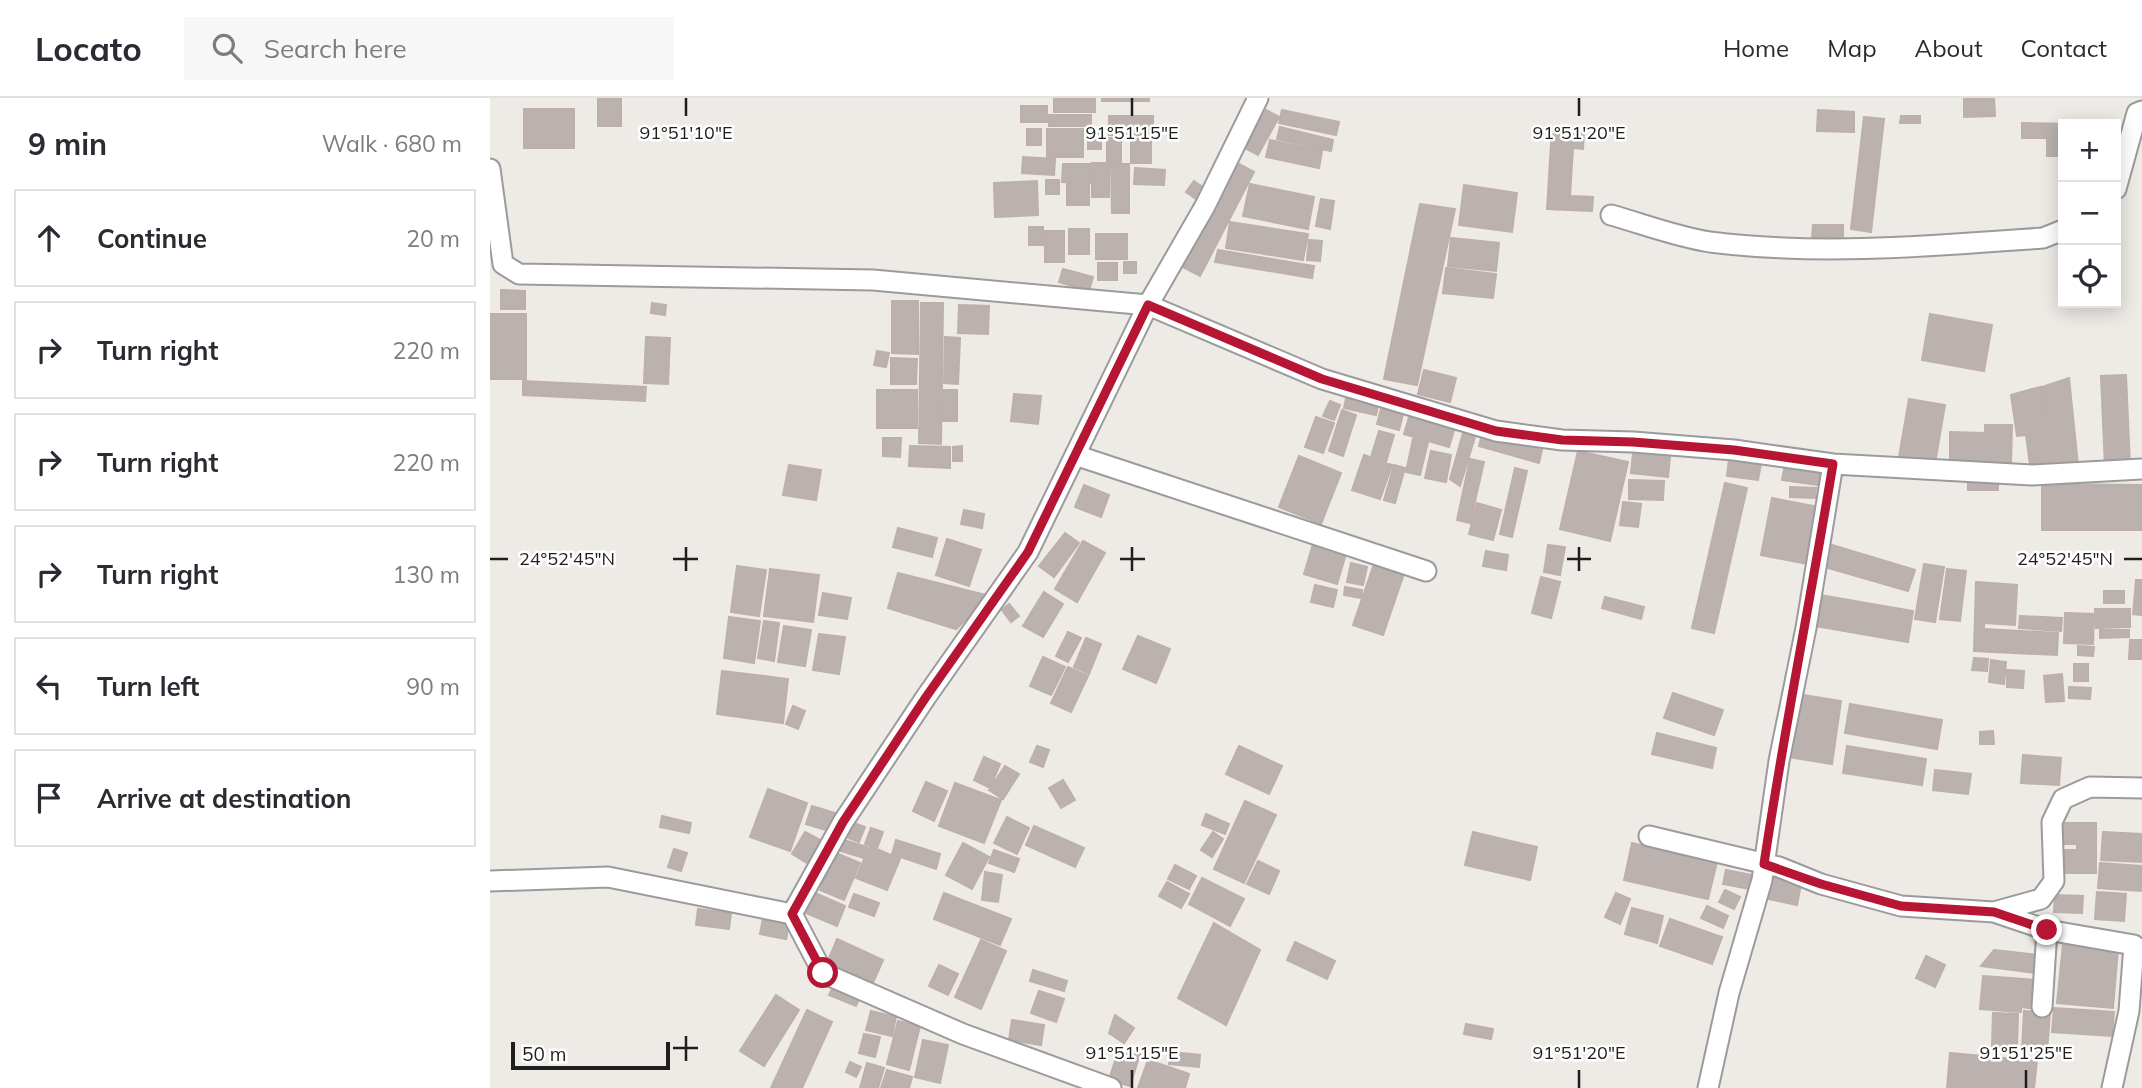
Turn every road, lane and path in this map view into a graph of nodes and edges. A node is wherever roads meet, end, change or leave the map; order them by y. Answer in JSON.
{"nodes":[{"id":1,"x":1258,"y":98,"type":"edge"},
{"id":2,"x":2142,"y":111,"type":"edge"},
{"id":3,"x":490,"y":169,"type":"edge"},
{"id":4,"x":2118,"y":182,"type":"edge"},
{"id":5,"x":1611,"y":215,"type":"dead end"},
{"id":6,"x":2058,"y":232,"type":"edge"},
{"id":7,"x":497,"y":265,"type":"edge"},
{"id":8,"x":1148,"y":305,"type":"junction"},
{"id":9,"x":1075,"y":455,"type":"junction"},
{"id":10,"x":1833,"y":464,"type":"junction"},
{"id":11,"x":2142,"y":469,"type":"edge"},
{"id":12,"x":1426,"y":571,"type":"dead end"},
{"id":13,"x":2142,"y":788,"type":"edge"},
{"id":14,"x":1649,"y":836,"type":"dead end"},
{"id":15,"x":1764,"y":864,"type":"junction"},
{"id":16,"x":490,"y":881,"type":"edge"},
{"id":17,"x":1994,"y":912,"type":"junction"},
{"id":18,"x":792,"y":914,"type":"junction"},
{"id":19,"x":2047,"y":930,"type":"junction"},
{"id":20,"x":2042,"y":1007,"type":"dead end"},
{"id":21,"x":1111,"y":1088,"type":"edge"},
{"id":22,"x":1708,"y":1088,"type":"edge"},
{"id":23,"x":2112,"y":1088,"type":"edge"}],
"edges":[{"from":1,"to":8,"type":"street"},
{"from":2,"to":4,"type":"street"},
{"from":3,"to":7,"type":"street"},
{"from":5,"to":6,"type":"street"},
{"from":7,"to":8,"type":"street"},
{"from":8,"to":9,"type":"street"},
{"from":8,"to":10,"type":"street"},
{"from":9,"to":12,"type":"street"},
{"from":9,"to":18,"type":"street"},
{"from":10,"to":11,"type":"street"},
{"from":10,"to":15,"type":"street"},
{"from":13,"to":17,"type":"street"},
{"from":14,"to":15,"type":"street"},
{"from":15,"to":17,"type":"street"},
{"from":15,"to":22,"type":"street"},
{"from":16,"to":18,"type":"street"},
{"from":17,"to":19,"type":"street"},
{"from":18,"to":21,"type":"street"},
{"from":19,"to":20,"type":"street"},
{"from":19,"to":23,"type":"street"}]}
